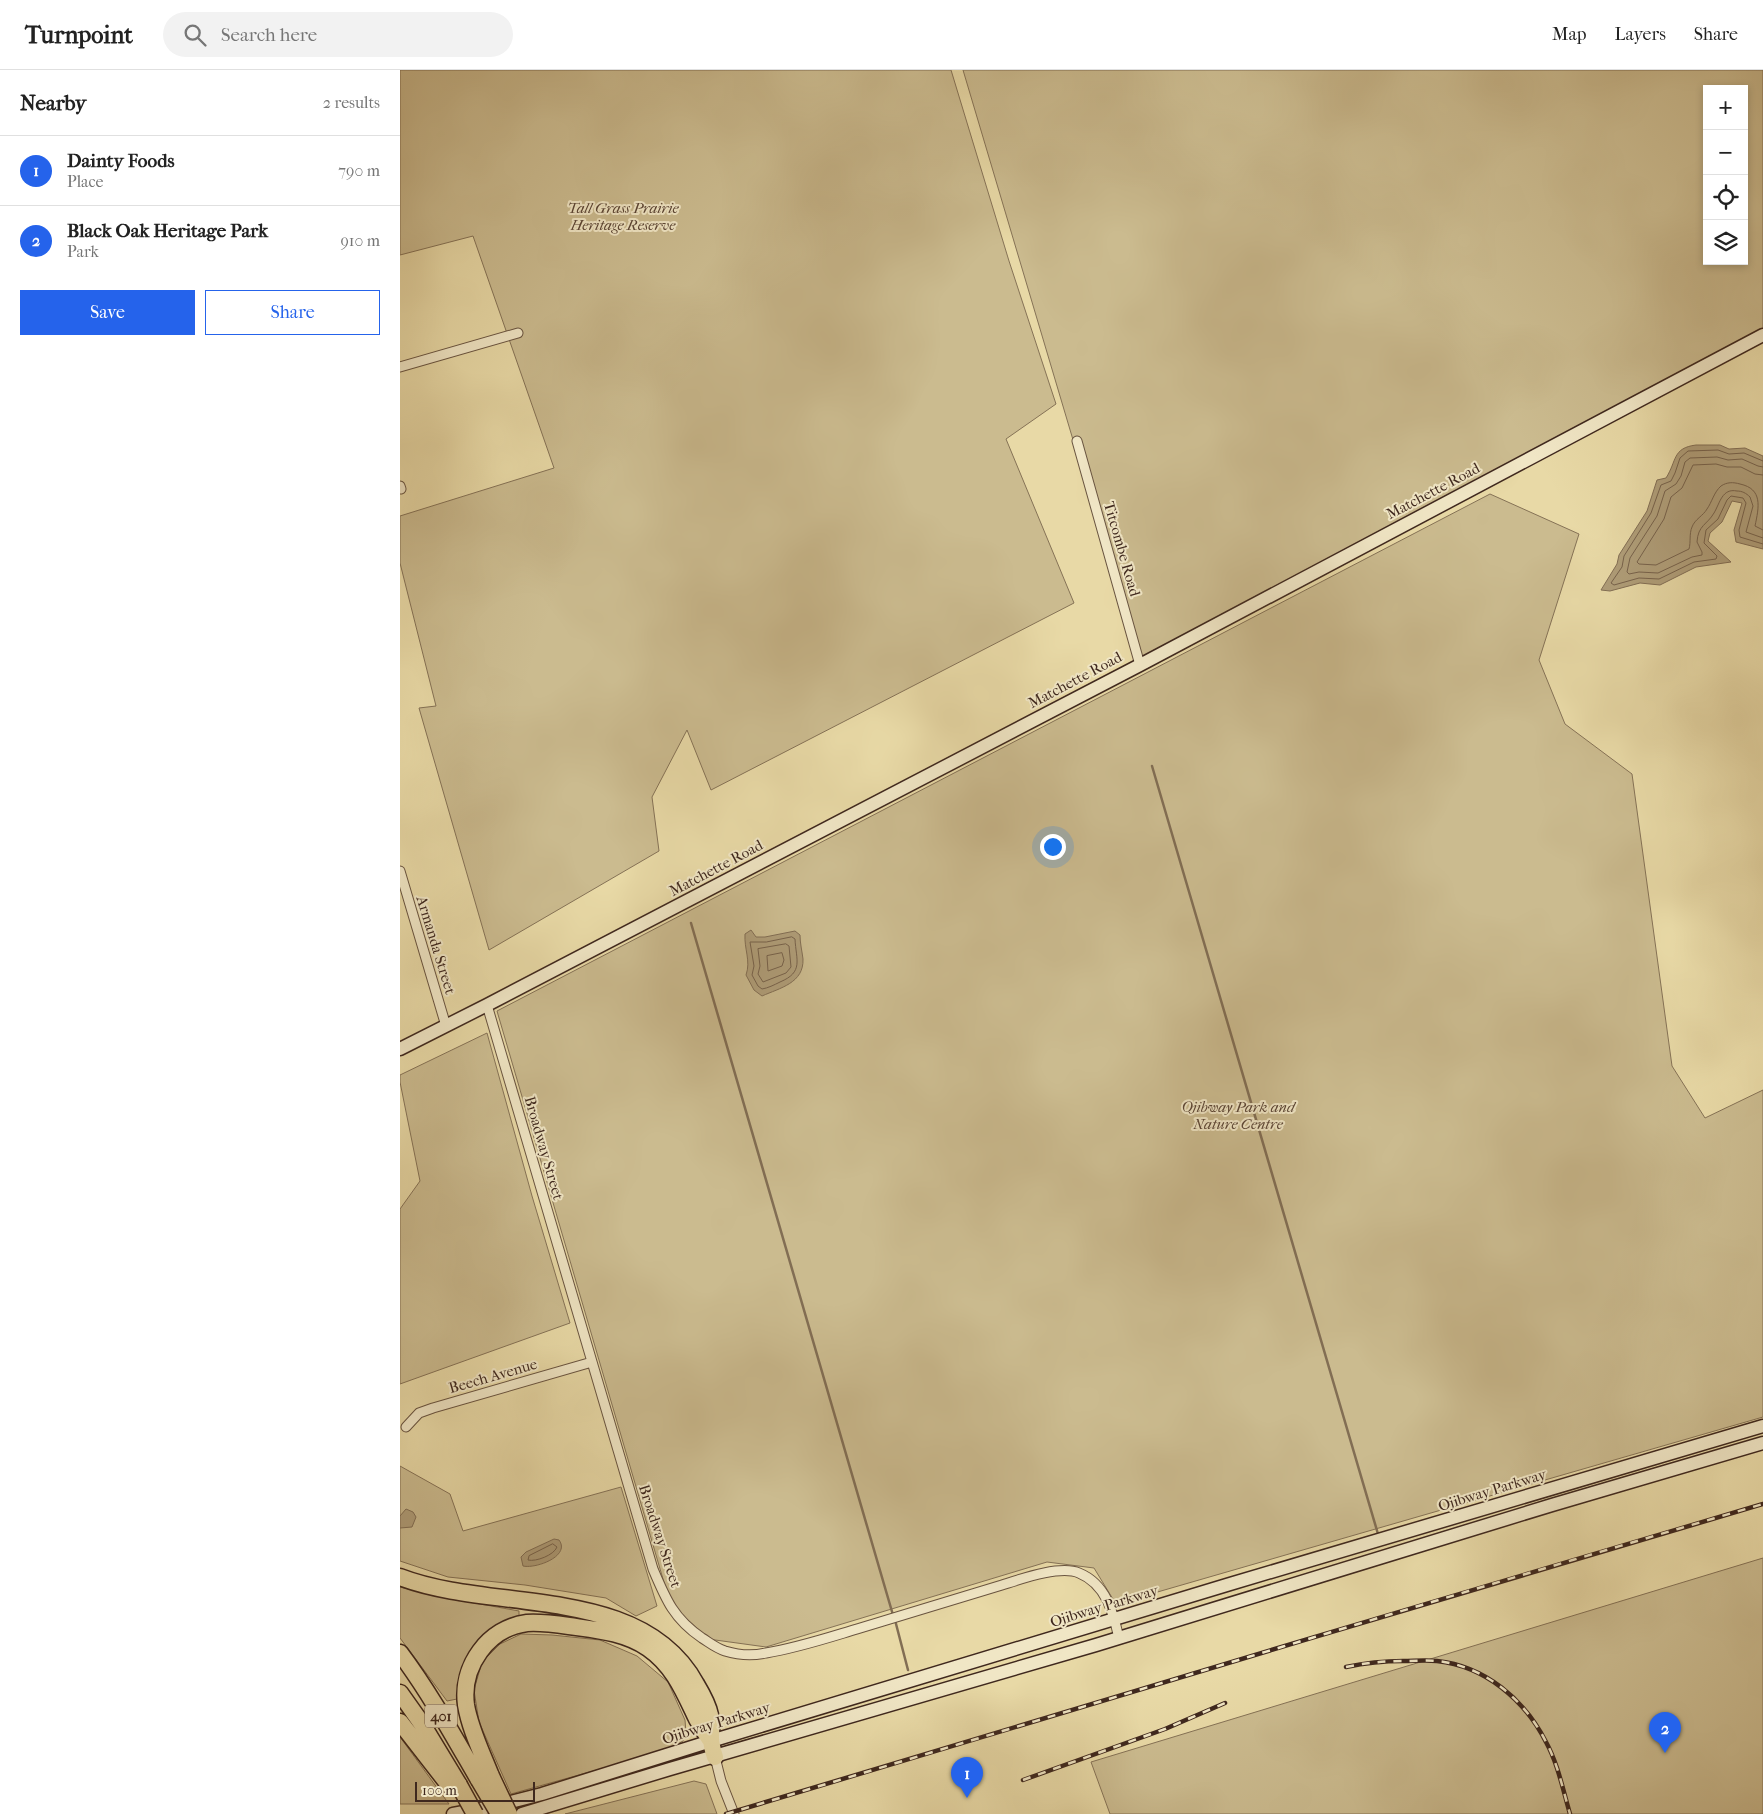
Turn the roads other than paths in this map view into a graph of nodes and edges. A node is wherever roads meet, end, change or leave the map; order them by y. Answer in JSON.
{"nodes":[{"id":1,"x":518,"y":333,"type":"dead end"},
{"id":2,"x":1763,"y":335,"type":"edge"},
{"id":3,"x":400,"y":367,"type":"edge"},
{"id":4,"x":1077,"y":441,"type":"dead end"},
{"id":5,"x":1140,"y":665,"type":"junction"},
{"id":6,"x":400,"y":871,"type":"edge"},
{"id":7,"x":487,"y":1005,"type":"junction"},
{"id":8,"x":446,"y":1026,"type":"junction"},
{"id":9,"x":400,"y":1049,"type":"edge"},
{"id":10,"x":592,"y":1362,"type":"junction"},
{"id":11,"x":1763,"y":1426,"type":"edge"},
{"id":12,"x":406,"y":1427,"type":"dead end"},
{"id":13,"x":1763,"y":1443,"type":"edge"},
{"id":14,"x":400,"y":1577,"type":"edge"},
{"id":15,"x":1114,"y":1620,"type":"junction"},
{"id":16,"x":1119,"y":1638,"type":"junction"},
{"id":17,"x":400,"y":1653,"type":"edge"},
{"id":18,"x":400,"y":1694,"type":"edge"},
{"id":19,"x":400,"y":1722,"type":"edge"},
{"id":20,"x":713,"y":1749,"type":"junction"},
{"id":21,"x":485,"y":1778,"type":"junction"},
{"id":22,"x":456,"y":1787,"type":"junction"},
{"id":23,"x":453,"y":1814,"type":"edge"},
{"id":24,"x":467,"y":1814,"type":"edge"},
{"id":25,"x":475,"y":1814,"type":"edge"},
{"id":26,"x":499,"y":1814,"type":"edge"},
{"id":27,"x":509,"y":1814,"type":"edge"},
{"id":28,"x":522,"y":1814,"type":"edge"},
{"id":29,"x":734,"y":1814,"type":"edge"}],
"edges":[{"from":1,"to":3,"type":"street"},
{"from":2,"to":5,"type":"main road","name":"Matchette Road"},
{"from":4,"to":5,"type":"street","name":"Titcombe Road"},
{"from":5,"to":7,"type":"main road","name":"Matchette Road"},
{"from":6,"to":8,"type":"street","name":"Armanda Street"},
{"from":7,"to":8,"type":"main road","name":"Matchette Road"},
{"from":7,"to":10,"type":"street","name":"Broadway Street"},
{"from":8,"to":9,"type":"main road","name":"Matchette Road"},
{"from":10,"to":12,"type":"street","name":"Beech Avenue"},
{"from":10,"to":15,"type":"street","name":"Broadway Street"},
{"from":11,"to":15,"type":"main road","name":"Ojibway Parkway"},
{"from":13,"to":16,"type":"main road","name":"Ojibway Parkway"},
{"from":14,"to":20,"type":"highway"},
{"from":15,"to":16,"type":"street","name":"Broadway Street"},
{"from":15,"to":20,"type":"main road","name":"Ojibway Parkway"},
{"from":16,"to":20,"type":"main road","name":"Ojibway Parkway"},
{"from":17,"to":21,"type":"highway","number":"401"},
{"from":18,"to":22,"type":"highway","number":"401"},
{"from":19,"to":22,"type":"highway"},
{"from":20,"to":21,"type":"highway"},
{"from":20,"to":23,"type":"main road","name":"Ojibway Parkway"},
{"from":20,"to":28,"type":"main road","name":"Ojibway Parkway"},
{"from":20,"to":29,"type":"street"},
{"from":21,"to":26,"type":"highway","number":"401","bridge":true},
{"from":21,"to":27,"type":"highway","bridge":true},
{"from":22,"to":24,"type":"highway"},
{"from":22,"to":25,"type":"highway","number":"401","bridge":true}]}
